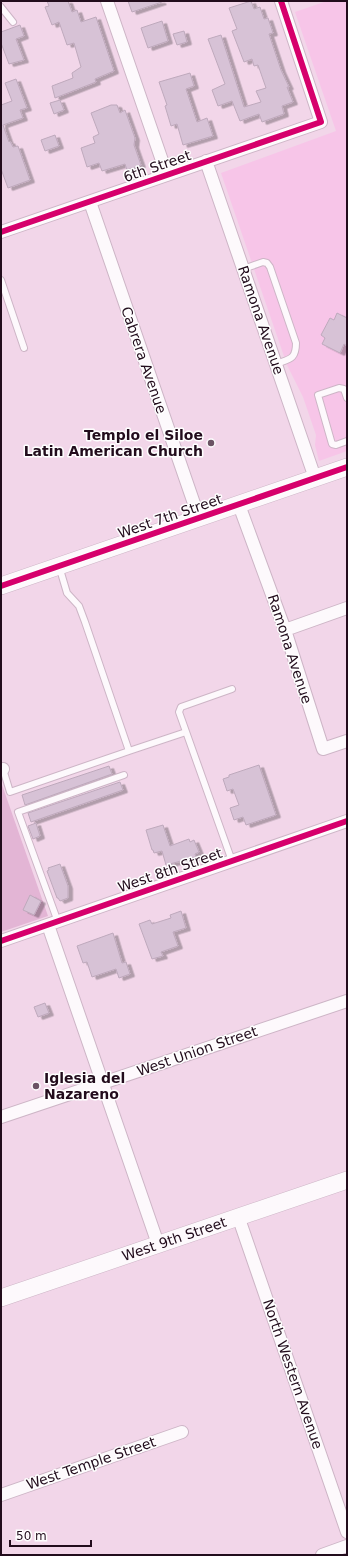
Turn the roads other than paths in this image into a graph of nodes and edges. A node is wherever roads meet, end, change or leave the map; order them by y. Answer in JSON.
{"nodes":[{"id":1,"x":107,"y":1,"type":"edge"},
{"id":2,"x":280,"y":1,"type":"edge"},
{"id":3,"x":1,"y":7,"type":"edge"},
{"id":4,"x":13,"y":22,"type":"dead end"},
{"id":5,"x":206,"y":161,"type":"junction"},
{"id":6,"x":167,"y":175,"type":"junction"},
{"id":7,"x":90,"y":202,"type":"junction"},
{"id":8,"x":1,"y":232,"type":"edge"},
{"id":9,"x":243,"y":269,"type":"junction"},
{"id":10,"x":1,"y":280,"type":"edge"},
{"id":11,"x":24,"y":348,"type":"dead end"},
{"id":12,"x":276,"y":364,"type":"junction"},
{"id":13,"x":347,"y":398,"type":"edge"},
{"id":14,"x":347,"y":441,"type":"edge"},
{"id":15,"x":347,"y":468,"type":"edge"},
{"id":16,"x":315,"y":478,"type":"junction"},
{"id":17,"x":239,"y":505,"type":"junction"},
{"id":18,"x":199,"y":518,"type":"junction"},
{"id":19,"x":59,"y":566,"type":"junction"},
{"id":20,"x":1,"y":586,"type":"edge"},
{"id":21,"x":347,"y":608,"type":"edge"},
{"id":22,"x":285,"y":630,"type":"junction"},
{"id":23,"x":232,"y":689,"type":"dead end"},
{"id":24,"x":186,"y":732,"type":"junction"},
{"id":25,"x":347,"y":741,"type":"edge"},
{"id":26,"x":129,"y":751,"type":"junction"},
{"id":27,"x":2,"y":769,"type":"edge"},
{"id":28,"x":124,"y":775,"type":"dead end"},
{"id":29,"x":347,"y":821,"type":"edge"},
{"id":30,"x":232,"y":861,"type":"junction"},
{"id":31,"x":53,"y":923,"type":"junction"},
{"id":32,"x":1,"y":941,"type":"edge"},
{"id":33,"x":347,"y":1000,"type":"edge"},
{"id":34,"x":103,"y":1082,"type":"junction"},
{"id":35,"x":1,"y":1117,"type":"edge"},
{"id":36,"x":347,"y":1180,"type":"edge"},
{"id":37,"x":238,"y":1216,"type":"junction"},
{"id":38,"x":158,"y":1244,"type":"junction"},
{"id":39,"x":1,"y":1298,"type":"edge"},
{"id":40,"x":182,"y":1432,"type":"dead end"},
{"id":41,"x":1,"y":1495,"type":"edge"},
{"id":42,"x":347,"y":1532,"type":"edge"},
{"id":43,"x":347,"y":1546,"type":"edge"},
{"id":44,"x":322,"y":1555,"type":"edge"}],
"edges":[{"from":1,"to":6,"type":"street"},
{"from":2,"to":5,"type":"street","name":"6th Street"},
{"from":3,"to":4,"type":"lane"},
{"from":5,"to":6,"type":"street","name":"6th Street"},
{"from":5,"to":9,"type":"street","name":"Ramona Avenue"},
{"from":6,"to":7,"type":"street","name":"6th Street"},
{"from":7,"to":8,"type":"street","name":"6th Street"},
{"from":7,"to":18,"type":"street","name":"Cabrera Avenue"},
{"from":9,"to":12,"type":"street","name":"Ramona Avenue"},
{"from":9,"to":12,"type":"lane"},
{"from":10,"to":11,"type":"lane"},
{"from":12,"to":16,"type":"street","name":"Ramona Avenue"},
{"from":13,"to":14,"type":"lane"},
{"from":15,"to":16,"type":"street","name":"West 7th Street"},
{"from":16,"to":17,"type":"street","name":"West 7th Street"},
{"from":17,"to":18,"type":"street","name":"West 7th Street"},
{"from":17,"to":22,"type":"street","name":"Ramona Avenue"},
{"from":18,"to":19,"type":"street","name":"West 7th Street"},
{"from":19,"to":20,"type":"street","name":"West 7th Street"},
{"from":19,"to":26,"type":"lane"},
{"from":21,"to":22,"type":"street"},
{"from":22,"to":25,"type":"street","name":"Ramona Avenue"},
{"from":23,"to":24,"type":"lane"},
{"from":24,"to":26,"type":"lane"},
{"from":24,"to":30,"type":"lane"},
{"from":26,"to":27,"type":"lane"},
{"from":28,"to":31,"type":"lane"},
{"from":29,"to":30,"type":"street","name":"West 8th Street"},
{"from":30,"to":31,"type":"street","name":"West 8th Street"},
{"from":31,"to":32,"type":"street","name":"West 8th Street"},
{"from":31,"to":34,"type":"street"},
{"from":33,"to":34,"type":"street","name":"West Union Street"},
{"from":34,"to":35,"type":"street","name":"West Union Street"},
{"from":34,"to":38,"type":"street"},
{"from":36,"to":37,"type":"street","name":"West 9th Street"},
{"from":37,"to":38,"type":"street","name":"West 9th Street"},
{"from":37,"to":42,"type":"street","name":"North Western Avenue"},
{"from":38,"to":39,"type":"street","name":"West 9th Street"},
{"from":40,"to":41,"type":"street","name":"West Temple Street"},
{"from":43,"to":44,"type":"street"}]}
